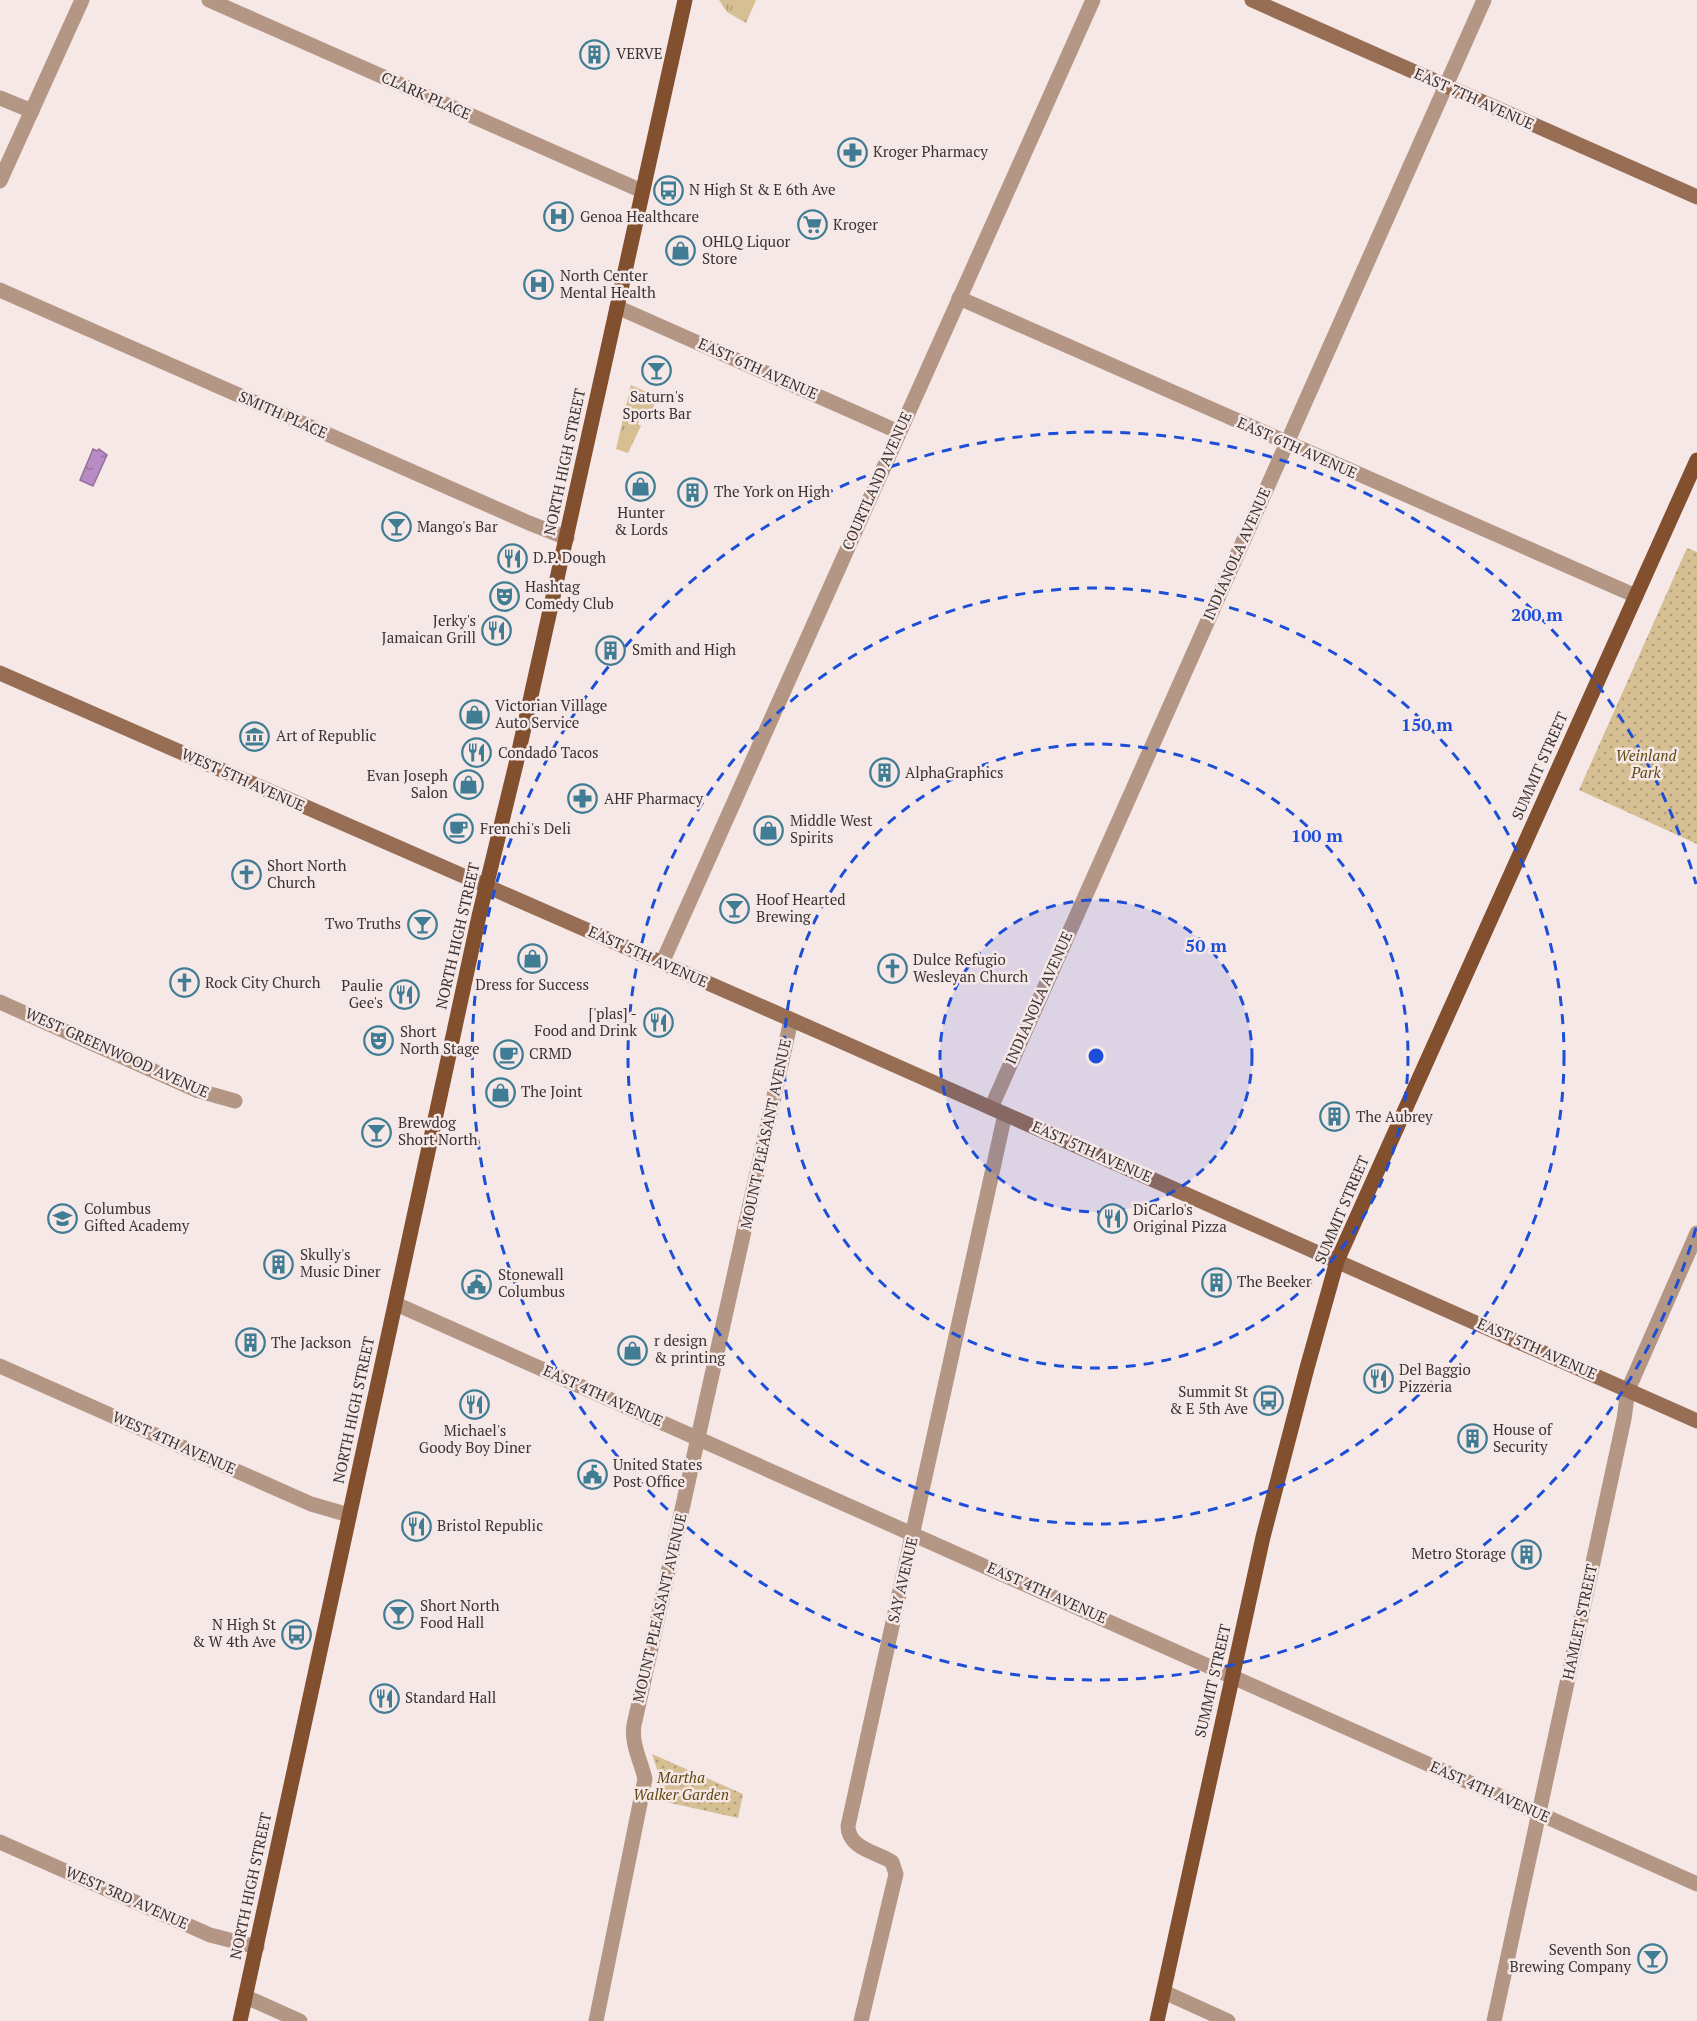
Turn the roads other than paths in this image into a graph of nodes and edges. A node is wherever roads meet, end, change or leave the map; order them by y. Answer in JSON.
{"nodes":[{"id":1,"x":82,"y":0,"type":"edge"},
{"id":2,"x":209,"y":0,"type":"edge"},
{"id":3,"x":685,"y":0,"type":"edge"},
{"id":4,"x":1093,"y":0,"type":"edge"},
{"id":5,"x":1252,"y":0,"type":"edge"},
{"id":6,"x":1484,"y":0,"type":"edge"},
{"id":7,"x":1445,"y":86,"type":"junction"},
{"id":8,"x":0,"y":98,"type":"edge"},
{"id":9,"x":32,"y":111,"type":"junction"},
{"id":10,"x":0,"y":181,"type":"edge"},
{"id":11,"x":642,"y":191,"type":"junction"},
{"id":12,"x":1697,"y":197,"type":"edge"},
{"id":13,"x":0,"y":290,"type":"edge"},
{"id":14,"x":959,"y":298,"type":"junction"},
{"id":15,"x":617,"y":307,"type":"junction"},
{"id":16,"x":899,"y":432,"type":"junction"},
{"id":17,"x":1286,"y":443,"type":"junction"},
{"id":18,"x":1697,"y":460,"type":"edge"},
{"id":19,"x":567,"y":538,"type":"junction"},
{"id":20,"x":1636,"y":596,"type":"junction"},
{"id":21,"x":0,"y":673,"type":"edge"},
{"id":22,"x":487,"y":886,"type":"junction"},
{"id":23,"x":662,"y":963,"type":"junction"},
{"id":24,"x":0,"y":1002,"type":"edge"},
{"id":25,"x":791,"y":1020,"type":"junction"},
{"id":26,"x":235,"y":1101,"type":"dead end"},
{"id":27,"x":998,"y":1111,"type":"junction"},
{"id":28,"x":1697,"y":1233,"type":"edge"},
{"id":29,"x":1337,"y":1261,"type":"junction"},
{"id":30,"x":396,"y":1304,"type":"junction"},
{"id":31,"x":0,"y":1366,"type":"edge"},
{"id":32,"x":1628,"y":1390,"type":"junction"},
{"id":33,"x":1697,"y":1421,"type":"edge"},
{"id":34,"x":699,"y":1439,"type":"junction"},
{"id":35,"x":349,"y":1515,"type":"junction"},
{"id":36,"x":913,"y":1534,"type":"junction"},
{"id":37,"x":1233,"y":1677,"type":"junction"},
{"id":38,"x":1539,"y":1813,"type":"junction"},
{"id":39,"x":0,"y":1842,"type":"edge"},
{"id":40,"x":1697,"y":1884,"type":"edge"},
{"id":41,"x":257,"y":1947,"type":"junction"},
{"id":42,"x":1164,"y":1992,"type":"junction"},
{"id":43,"x":246,"y":1997,"type":"junction"},
{"id":44,"x":240,"y":2021,"type":"edge"},
{"id":45,"x":300,"y":2021,"type":"edge"},
{"id":46,"x":596,"y":2021,"type":"edge"},
{"id":47,"x":861,"y":2021,"type":"edge"},
{"id":48,"x":1157,"y":2021,"type":"edge"},
{"id":49,"x":1228,"y":2021,"type":"edge"},
{"id":50,"x":1494,"y":2021,"type":"edge"}],
"edges":[{"from":1,"to":9,"type":"street"},
{"from":2,"to":11,"type":"street","name":"CLARK PLACE"},
{"from":3,"to":11,"type":"main road","name":"NORTH HIGH STREET"},
{"from":4,"to":14,"type":"street","name":"COURTLAND AVENUE"},
{"from":5,"to":7,"type":"main road","name":"EAST 7TH AVENUE"},
{"from":6,"to":7,"type":"street","name":"INDIANOLA AVENUE"},
{"from":7,"to":12,"type":"main road","name":"EAST 7TH AVENUE"},
{"from":7,"to":17,"type":"street","name":"INDIANOLA AVENUE"},
{"from":8,"to":9,"type":"street"},
{"from":9,"to":10,"type":"street"},
{"from":11,"to":15,"type":"main road","name":"NORTH HIGH STREET"},
{"from":13,"to":19,"type":"street","name":"SMITH PLACE"},
{"from":14,"to":16,"type":"street","name":"COURTLAND AVENUE"},
{"from":14,"to":17,"type":"street","name":"EAST 6TH AVENUE"},
{"from":15,"to":16,"type":"street","name":"EAST 6TH AVENUE"},
{"from":15,"to":19,"type":"main road","name":"NORTH HIGH STREET"},
{"from":16,"to":23,"type":"street","name":"COURTLAND AVENUE"},
{"from":17,"to":20,"type":"street","name":"EAST 6TH AVENUE"},
{"from":17,"to":27,"type":"street","name":"INDIANOLA AVENUE"},
{"from":18,"to":20,"type":"main road","name":"SUMMIT STREET"},
{"from":19,"to":22,"type":"main road","name":"NORTH HIGH STREET"},
{"from":20,"to":29,"type":"main road","name":"SUMMIT STREET"},
{"from":21,"to":22,"type":"main road","name":"WEST 5TH AVENUE"},
{"from":22,"to":23,"type":"main road","name":"EAST 5TH AVENUE"},
{"from":22,"to":30,"type":"main road","name":"NORTH HIGH STREET"},
{"from":23,"to":25,"type":"main road","name":"EAST 5TH AVENUE"},
{"from":24,"to":26,"type":"street","name":"WEST GREENWOOD AVENUE"},
{"from":25,"to":27,"type":"main road","name":"EAST 5TH AVENUE"},
{"from":25,"to":34,"type":"street","name":"MOUNT PLEASANT AVENUE"},
{"from":27,"to":29,"type":"main road","name":"EAST 5TH AVENUE"},
{"from":27,"to":36,"type":"street","name":"SAY AVENUE"},
{"from":28,"to":32,"type":"street","name":"HAMLET STREET"},
{"from":29,"to":32,"type":"main road","name":"EAST 5TH AVENUE"},
{"from":29,"to":37,"type":"main road","name":"SUMMIT STREET"},
{"from":30,"to":34,"type":"street","name":"EAST 4TH AVENUE"},
{"from":30,"to":35,"type":"main road","name":"NORTH HIGH STREET"},
{"from":31,"to":35,"type":"street","name":"WEST 4TH AVENUE"},
{"from":32,"to":33,"type":"main road","name":"EAST 5TH AVENUE"},
{"from":32,"to":38,"type":"street","name":"HAMLET STREET"},
{"from":34,"to":36,"type":"street","name":"EAST 4TH AVENUE"},
{"from":34,"to":46,"type":"street","name":"MOUNT PLEASANT AVENUE"},
{"from":35,"to":41,"type":"main road","name":"NORTH HIGH STREET"},
{"from":36,"to":37,"type":"street","name":"EAST 4TH AVENUE"},
{"from":36,"to":47,"type":"street","name":"SAY AVENUE"},
{"from":37,"to":38,"type":"street","name":"EAST 4TH AVENUE"},
{"from":37,"to":42,"type":"main road","name":"SUMMIT STREET"},
{"from":38,"to":40,"type":"street","name":"EAST 4TH AVENUE"},
{"from":38,"to":50,"type":"street","name":"HAMLET STREET"},
{"from":39,"to":41,"type":"street","name":"WEST 3RD AVENUE"},
{"from":41,"to":43,"type":"main road","name":"NORTH HIGH STREET"},
{"from":42,"to":48,"type":"main road","name":"SUMMIT STREET"},
{"from":42,"to":49,"type":"street"},
{"from":43,"to":44,"type":"main road","name":"NORTH HIGH STREET"},
{"from":43,"to":45,"type":"street"}]}
